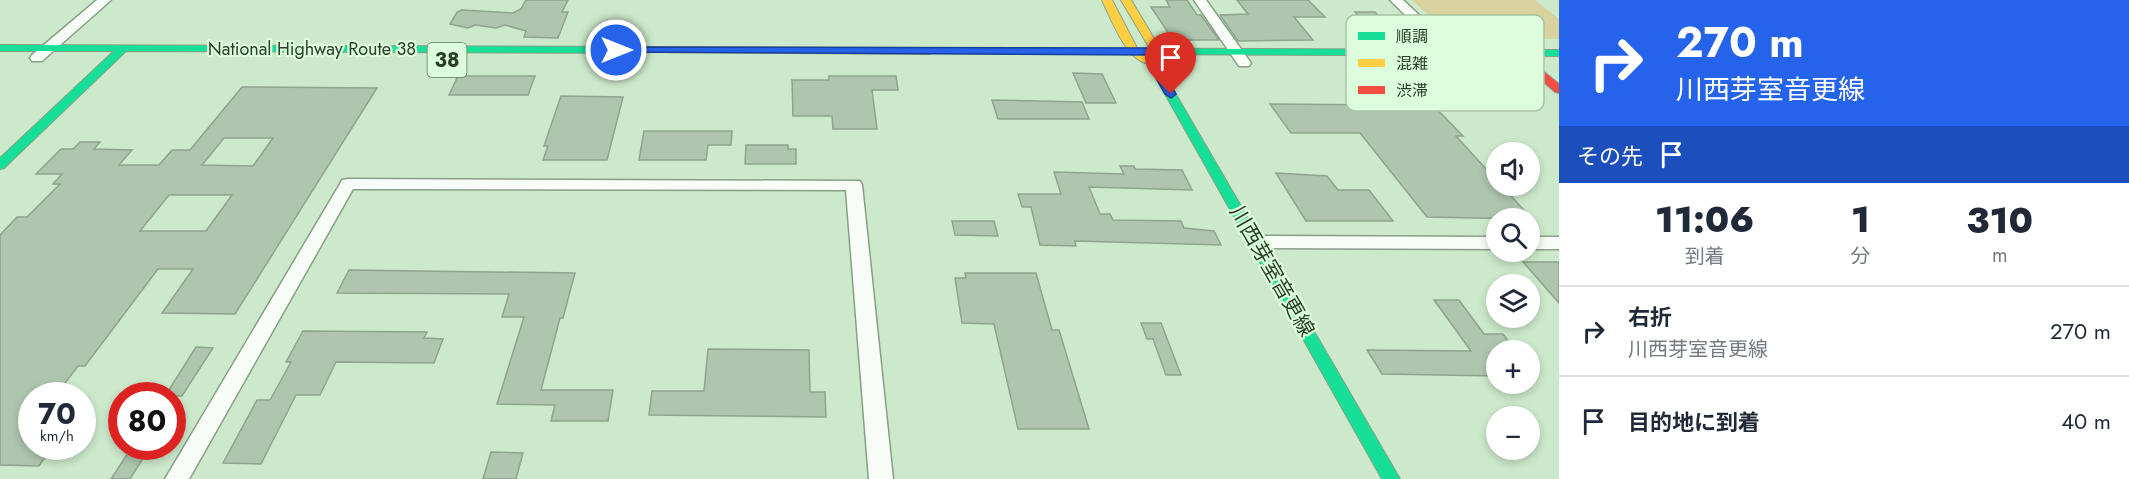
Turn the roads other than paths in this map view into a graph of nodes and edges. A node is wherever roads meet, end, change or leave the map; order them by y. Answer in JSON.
{"nodes":[{"id":1,"x":105,"y":0,"type":"edge"},
{"id":2,"x":1107,"y":0,"type":"edge"},
{"id":3,"x":1126,"y":0,"type":"edge"},
{"id":4,"x":1200,"y":0,"type":"edge"},
{"id":5,"x":1396,"y":0,"type":"edge"},
{"id":6,"x":1412,"y":15,"type":"edge"},
{"id":7,"x":0,"y":48,"type":"edge"},
{"id":8,"x":49,"y":48,"type":"junction"},
{"id":9,"x":124,"y":48,"type":"junction"},
{"id":10,"x":1134,"y":52,"type":"junction"},
{"id":11,"x":1346,"y":55,"type":"edge"},
{"id":12,"x":1155,"y":57,"type":"junction"},
{"id":13,"x":1240,"y":57,"type":"junction"},
{"id":14,"x":0,"y":58,"type":"edge"},
{"id":15,"x":37,"y":58,"type":"junction"},
{"id":16,"x":113,"y":58,"type":"junction"},
{"id":17,"x":1346,"y":60,"type":"edge"},
{"id":18,"x":1544,"y":77,"type":"edge"},
{"id":19,"x":1559,"y":90,"type":"edge"},
{"id":20,"x":0,"y":165,"type":"edge"},
{"id":21,"x":1255,"y":242,"type":"junction"},
{"id":22,"x":1486,"y":243,"type":"edge"},
{"id":23,"x":1540,"y":243,"type":"edge"},
{"id":24,"x":1559,"y":243,"type":"edge"},
{"id":25,"x":177,"y":479,"type":"edge"},
{"id":26,"x":881,"y":479,"type":"edge"},
{"id":27,"x":1390,"y":479,"type":"edge"}],
"edges":[{"from":1,"to":8,"type":"street"},
{"from":2,"to":10,"type":"main road"},
{"from":3,"to":12,"type":"main road","name":"川西芽室音更線"},
{"from":4,"to":13,"type":"street"},
{"from":5,"to":6,"type":"street"},
{"from":7,"to":8,"type":"main road","name":"National Highway Route 38","number":"38"},
{"from":8,"to":9,"type":"main road","name":"National Highway Route 38","number":"38"},
{"from":8,"to":15,"type":"street"},
{"from":9,"to":10,"type":"main road","name":"National Highway Route 38","number":"38"},
{"from":9,"to":16,"type":"main road"},
{"from":10,"to":12,"type":"main road"},
{"from":11,"to":13,"type":"main road","name":"National Highway Route 38","number":"38"},
{"from":12,"to":13,"type":"main road","name":"National Highway Route 38","number":"38"},
{"from":12,"to":16,"type":"main road","name":"National Highway Route 38","number":"38"},
{"from":12,"to":21,"type":"main road","name":"川西芽室音更線"},
{"from":13,"to":17,"type":"main road","name":"National Highway Route 38","number":"38"},
{"from":14,"to":15,"type":"main road","name":"National Highway Route 38","number":"38"},
{"from":15,"to":16,"type":"main road","name":"National Highway Route 38","number":"38"},
{"from":16,"to":20,"type":"main road"},
{"from":18,"to":19,"type":"main road"},
{"from":21,"to":22,"type":"street"},
{"from":21,"to":27,"type":"main road","name":"川西芽室音更線"},
{"from":23,"to":24,"type":"street"},
{"from":25,"to":26,"type":"street"}]}
